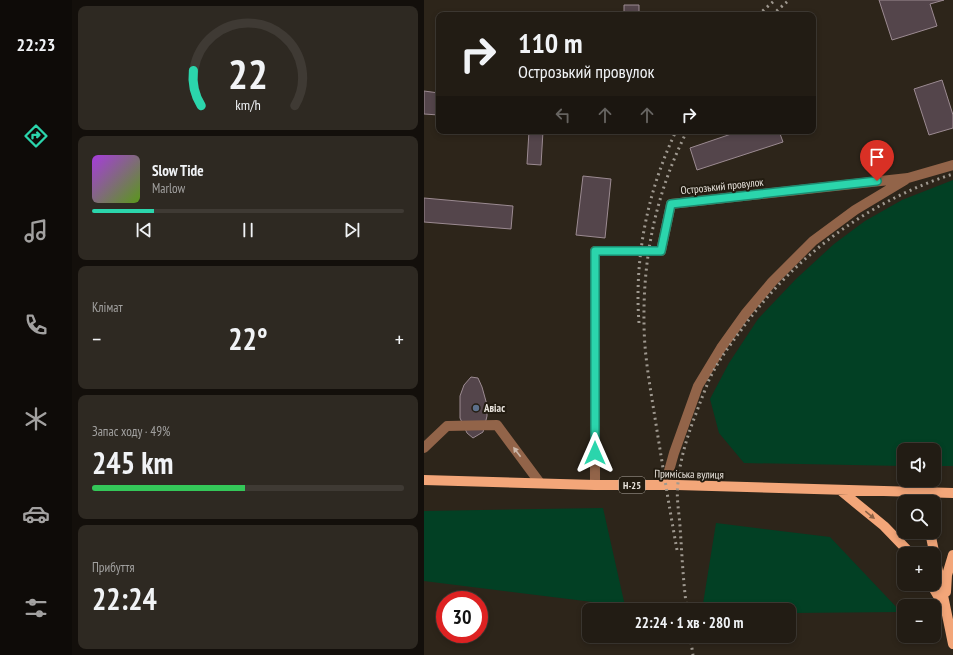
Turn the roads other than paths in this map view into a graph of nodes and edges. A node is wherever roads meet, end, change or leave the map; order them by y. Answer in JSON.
{"nodes":[{"id":1,"x":953,"y":165,"type":"edge"},
{"id":2,"x":908,"y":178,"type":"junction"},
{"id":3,"x":424,"y":448,"type":"edge"},
{"id":4,"x":424,"y":480,"type":"edge"},
{"id":5,"x":540,"y":483,"type":"junction"},
{"id":6,"x":595,"y":484,"type":"junction"},
{"id":7,"x":665,"y":485,"type":"junction"},
{"id":8,"x":840,"y":490,"type":"junction"},
{"id":9,"x":953,"y":493,"type":"edge"},
{"id":10,"x":900,"y":495,"type":"edge"},
{"id":11,"x":938,"y":495,"type":"edge"},
{"id":12,"x":931,"y":539,"type":"edge"},
{"id":13,"x":904,"y":547,"type":"edge"},
{"id":14,"x":953,"y":555,"type":"edge"},
{"id":15,"x":935,"y":591,"type":"edge"},
{"id":16,"x":944,"y":606,"type":"junction"},
{"id":17,"x":953,"y":644,"type":"edge"}],
"edges":[{"from":1,"to":2,"type":"street","name":"Острозький провулок"},
{"from":2,"to":6,"type":"street","name":"Острозький провулок"},
{"from":2,"to":7,"type":"street"},
{"from":5,"to":3,"type":"street","one_way":true},
{"from":4,"to":5,"type":"main road","name":"Приміська вулиця","number":"Н-25"},
{"from":5,"to":6,"type":"main road","name":"Приміська вулиця","number":"Н-25"},
{"from":6,"to":7,"type":"main road","name":"Приміська вулиця","number":"Н-25"},
{"from":7,"to":8,"type":"main road","name":"Приміська вулиця","number":"Н-25"},
{"from":8,"to":10,"type":"main road","name":"Приміська вулиця","number":"Н-25"},
{"from":8,"to":13,"type":"main road","one_way":true},
{"from":9,"to":11,"type":"main road","name":"Приміська вулиця","number":"Н-25"},
{"from":12,"to":16,"type":"main road"},
{"from":14,"to":16,"type":"main road"},
{"from":15,"to":16,"type":"main road"},
{"from":16,"to":17,"type":"main road"}]}
